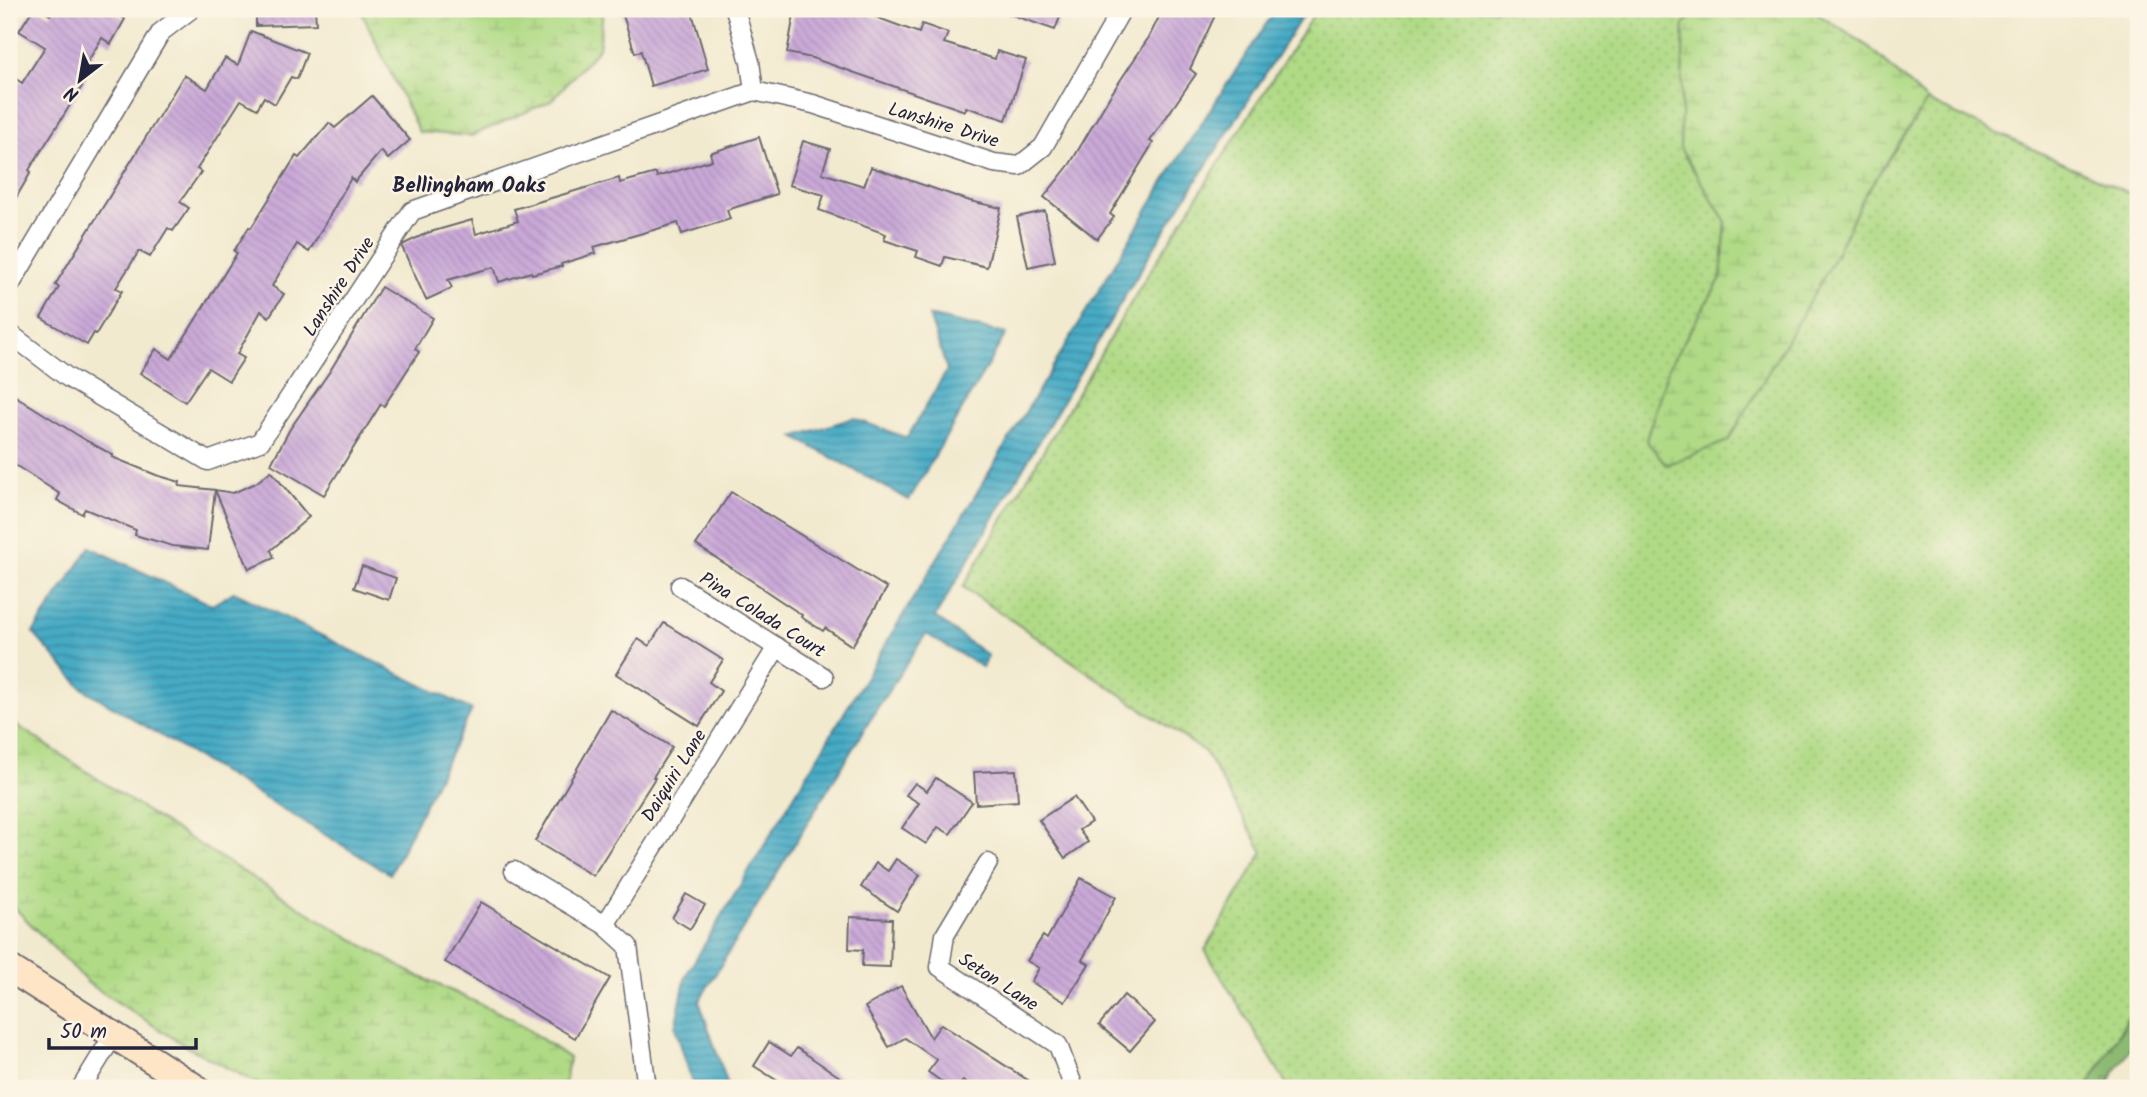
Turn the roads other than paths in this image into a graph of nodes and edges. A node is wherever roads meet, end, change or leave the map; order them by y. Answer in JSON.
{"nodes":[{"id":1,"x":736,"y":9,"type":"edge"},
{"id":2,"x":1122,"y":9,"type":"edge"},
{"id":3,"x":190,"y":10,"type":"edge"},
{"id":4,"x":754,"y":91,"type":"junction"},
{"id":5,"x":9,"y":287,"type":"edge"},
{"id":6,"x":9,"y":334,"type":"edge"},
{"id":7,"x":680,"y":586,"type":"dead end"},
{"id":8,"x":777,"y":647,"type":"junction"},
{"id":9,"x":824,"y":677,"type":"dead end"},
{"id":10,"x":988,"y":863,"type":"dead end"},
{"id":11,"x":514,"y":871,"type":"dead end"},
{"id":12,"x":605,"y":925,"type":"junction"},
{"id":13,"x":9,"y":968,"type":"edge"},
{"id":14,"x":113,"y":1036,"type":"junction"},
{"id":15,"x":81,"y":1088,"type":"edge"},
{"id":16,"x":196,"y":1088,"type":"edge"},
{"id":17,"x":647,"y":1088,"type":"edge"},
{"id":18,"x":1074,"y":1088,"type":"edge"}],
"edges":[{"from":1,"to":4,"type":"street"},
{"from":2,"to":4,"type":"street","name":"Lanshire Drive"},
{"from":3,"to":5,"type":"street"},
{"from":4,"to":6,"type":"street","name":"Lanshire Drive"},
{"from":7,"to":8,"type":"street","name":"Pina Colada Court"},
{"from":8,"to":9,"type":"street","name":"Pina Colada Court"},
{"from":8,"to":12,"type":"street","name":"Daiquiri Lane"},
{"from":10,"to":18,"type":"street","name":"Seton Lane"},
{"from":11,"to":12,"type":"street"},
{"from":12,"to":17,"type":"street"},
{"from":13,"to":14,"type":"street"},
{"from":14,"to":15,"type":"street"},
{"from":14,"to":16,"type":"street"}]}
